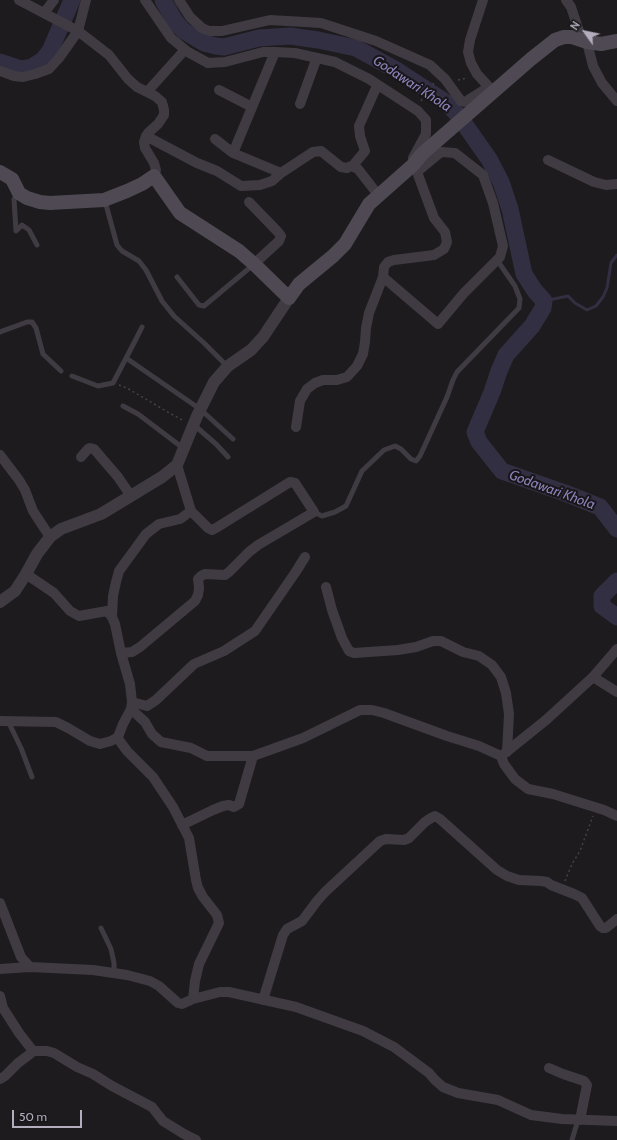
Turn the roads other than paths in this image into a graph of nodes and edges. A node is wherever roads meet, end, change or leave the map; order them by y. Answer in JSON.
{"nodes":[{"id":1,"x":19,"y":0,"type":"edge"},
{"id":2,"x":54,"y":0,"type":"edge"},
{"id":3,"x":86,"y":0,"type":"edge"},
{"id":4,"x":145,"y":0,"type":"edge"},
{"id":5,"x":179,"y":0,"type":"edge"},
{"id":6,"x":483,"y":0,"type":"edge"},
{"id":7,"x":566,"y":0,"type":"edge"},
{"id":8,"x":47,"y":15,"type":"junction"},
{"id":9,"x":74,"y":30,"type":"junction"},
{"id":10,"x":584,"y":41,"type":"junction"},
{"id":11,"x":617,"y":41,"type":"edge"},
{"id":12,"x":275,"y":52,"type":"junction"},
{"id":13,"x":182,"y":54,"type":"dead end"},
{"id":14,"x":316,"y":60,"type":"dead end"},
{"id":15,"x":0,"y":72,"type":"edge"},
{"id":16,"x":376,"y":88,"type":"dead end"},
{"id":17,"x":219,"y":90,"type":"dead end"},
{"id":18,"x":490,"y":90,"type":"junction"},
{"id":19,"x":147,"y":92,"type":"junction"},
{"id":20,"x":617,"y":101,"type":"edge"},
{"id":21,"x":300,"y":104,"type":"dead end"},
{"id":22,"x":252,"y":107,"type":"junction"},
{"id":23,"x":426,"y":134,"type":"junction"},
{"id":24,"x":146,"y":136,"type":"junction"},
{"id":25,"x":215,"y":139,"type":"dead end"},
{"id":26,"x":441,"y":152,"type":"junction"},
{"id":27,"x":233,"y":153,"type":"junction"},
{"id":28,"x":548,"y":160,"type":"dead end"},
{"id":29,"x":355,"y":163,"type":"dead end"},
{"id":30,"x":415,"y":169,"type":"junction"},
{"id":31,"x":0,"y":172,"type":"edge"},
{"id":32,"x":281,"y":172,"type":"junction"},
{"id":33,"x":154,"y":176,"type":"junction"},
{"id":34,"x":617,"y":184,"type":"edge"},
{"id":35,"x":19,"y":193,"type":"junction"},
{"id":36,"x":379,"y":196,"type":"junction"},
{"id":37,"x":104,"y":200,"type":"junction"},
{"id":38,"x":249,"y":202,"type":"dead end"},
{"id":39,"x":37,"y":245,"type":"dead end"},
{"id":40,"x":497,"y":260,"type":"junction"},
{"id":41,"x":254,"y":264,"type":"junction"},
{"id":42,"x":176,"y":276,"type":"dead end"},
{"id":43,"x":383,"y":277,"type":"junction"},
{"id":44,"x":289,"y":298,"type":"junction"},
{"id":45,"x":142,"y":327,"type":"dead end"},
{"id":46,"x":0,"y":332,"type":"edge"},
{"id":47,"x":126,"y":358,"type":"junction"},
{"id":48,"x":228,"y":366,"type":"junction"},
{"id":49,"x":61,"y":371,"type":"dead end"},
{"id":50,"x":72,"y":376,"type":"dead end"},
{"id":51,"x":124,"y":406,"type":"dead end"},
{"id":52,"x":200,"y":409,"type":"junction"},
{"id":53,"x":193,"y":425,"type":"junction"},
{"id":54,"x":296,"y":427,"type":"dead end"},
{"id":55,"x":233,"y":439,"type":"dead end"},
{"id":56,"x":184,"y":448,"type":"junction"},
{"id":57,"x":0,"y":456,"type":"edge"},
{"id":58,"x":81,"y":457,"type":"dead end"},
{"id":59,"x":228,"y":457,"type":"dead end"},
{"id":60,"x":177,"y":465,"type":"junction"},
{"id":61,"x":131,"y":496,"type":"junction"},
{"id":62,"x":191,"y":511,"type":"junction"},
{"id":63,"x":314,"y":512,"type":"junction"},
{"id":64,"x":50,"y":537,"type":"junction"},
{"id":65,"x":305,"y":557,"type":"dead end"},
{"id":66,"x":26,"y":574,"type":"junction"},
{"id":67,"x":326,"y":588,"type":"dead end"},
{"id":68,"x":0,"y":602,"type":"edge"},
{"id":69,"x":112,"y":617,"type":"junction"},
{"id":70,"x":617,"y":649,"type":"edge"},
{"id":71,"x":121,"y":653,"type":"junction"},
{"id":72,"x":593,"y":677,"type":"junction"},
{"id":73,"x":617,"y":692,"type":"edge"},
{"id":74,"x":132,"y":706,"type":"junction"},
{"id":75,"x":4,"y":720,"type":"edge"},
{"id":76,"x":118,"y":737,"type":"junction"},
{"id":77,"x":504,"y":754,"type":"junction"},
{"id":78,"x":253,"y":756,"type":"junction"},
{"id":79,"x":32,"y":777,"type":"dead end"},
{"id":80,"x":617,"y":816,"type":"edge"},
{"id":81,"x":182,"y":825,"type":"junction"},
{"id":82,"x":0,"y":903,"type":"edge"},
{"id":83,"x":617,"y":918,"type":"edge"},
{"id":84,"x":101,"y":928,"type":"dead end"},
{"id":85,"x":30,"y":966,"type":"junction"},
{"id":86,"x":0,"y":969,"type":"edge"},
{"id":87,"x":114,"y":973,"type":"junction"},
{"id":88,"x":0,"y":996,"type":"edge"},
{"id":89,"x":193,"y":999,"type":"junction"},
{"id":90,"x":263,"y":1000,"type":"junction"},
{"id":91,"x":33,"y":1051,"type":"junction"},
{"id":92,"x":549,"y":1068,"type":"dead end"},
{"id":93,"x":0,"y":1079,"type":"edge"},
{"id":94,"x":579,"y":1120,"type":"junction"},
{"id":95,"x":617,"y":1121,"type":"edge"},
{"id":96,"x":196,"y":1140,"type":"edge"},
{"id":97,"x":572,"y":1140,"type":"edge"}],
"edges":[{"from":1,"to":8,"type":"street"},
{"from":2,"to":8,"type":"street"},
{"from":3,"to":9,"type":"street"},
{"from":4,"to":12,"type":"street"},
{"from":5,"to":18,"type":"street"},
{"from":6,"to":18,"type":"street"},
{"from":7,"to":10,"type":"street"},
{"from":8,"to":9,"type":"street"},
{"from":9,"to":15,"type":"street"},
{"from":9,"to":19,"type":"street"},
{"from":10,"to":11,"type":"main road"},
{"from":10,"to":18,"type":"main road"},
{"from":10,"to":20,"type":"street"},
{"from":12,"to":22,"type":"street"},
{"from":12,"to":23,"type":"street"},
{"from":13,"to":19,"type":"street"},
{"from":14,"to":21,"type":"street"},
{"from":16,"to":29,"type":"street"},
{"from":17,"to":22,"type":"street"},
{"from":18,"to":30,"type":"main road"},
{"from":19,"to":24,"type":"street"},
{"from":22,"to":27,"type":"street"},
{"from":23,"to":26,"type":"street"},
{"from":23,"to":30,"type":"street"},
{"from":24,"to":32,"type":"street"},
{"from":24,"to":33,"type":"street"},
{"from":25,"to":27,"type":"street"},
{"from":26,"to":30,"type":"street"},
{"from":26,"to":40,"type":"street"},
{"from":27,"to":32,"type":"street"},
{"from":28,"to":34,"type":"street"},
{"from":30,"to":36,"type":"main road"},
{"from":30,"to":43,"type":"street"},
{"from":31,"to":35,"type":"main road"},
{"from":32,"to":36,"type":"street"},
{"from":33,"to":37,"type":"main road"},
{"from":33,"to":41,"type":"main road"},
{"from":35,"to":37,"type":"main road"},
{"from":35,"to":39,"type":"lane"},
{"from":36,"to":44,"type":"main road"},
{"from":37,"to":48,"type":"lane"},
{"from":38,"to":41,"type":"street"},
{"from":40,"to":43,"type":"street"},
{"from":40,"to":63,"type":"lane"},
{"from":41,"to":42,"type":"lane"},
{"from":41,"to":44,"type":"main road"},
{"from":43,"to":54,"type":"street"},
{"from":44,"to":48,"type":"street"},
{"from":45,"to":47,"type":"lane"},
{"from":46,"to":49,"type":"lane"},
{"from":47,"to":50,"type":"lane"},
{"from":47,"to":52,"type":"lane"},
{"from":48,"to":52,"type":"street"},
{"from":51,"to":56,"type":"lane"},
{"from":52,"to":53,"type":"street"},
{"from":52,"to":55,"type":"lane"},
{"from":53,"to":56,"type":"street"},
{"from":53,"to":59,"type":"lane"},
{"from":56,"to":60,"type":"street"},
{"from":57,"to":64,"type":"street"},
{"from":58,"to":61,"type":"street"},
{"from":60,"to":61,"type":"street"},
{"from":60,"to":62,"type":"street"},
{"from":61,"to":64,"type":"street"},
{"from":62,"to":63,"type":"street"},
{"from":62,"to":69,"type":"street"},
{"from":63,"to":71,"type":"street"},
{"from":64,"to":66,"type":"street"},
{"from":65,"to":74,"type":"street"},
{"from":66,"to":68,"type":"street"},
{"from":66,"to":69,"type":"street"},
{"from":67,"to":77,"type":"street"},
{"from":69,"to":71,"type":"street"},
{"from":70,"to":72,"type":"street"},
{"from":71,"to":74,"type":"street"},
{"from":72,"to":73,"type":"street"},
{"from":72,"to":77,"type":"street"},
{"from":74,"to":76,"type":"street"},
{"from":74,"to":78,"type":"street"},
{"from":75,"to":76,"type":"street"},
{"from":75,"to":79,"type":"lane"},
{"from":76,"to":81,"type":"street"},
{"from":77,"to":78,"type":"street"},
{"from":77,"to":80,"type":"street"},
{"from":78,"to":81,"type":"street"},
{"from":81,"to":89,"type":"street"},
{"from":82,"to":85,"type":"street"},
{"from":83,"to":90,"type":"street"},
{"from":84,"to":87,"type":"lane"},
{"from":85,"to":86,"type":"street"},
{"from":85,"to":87,"type":"street"},
{"from":87,"to":89,"type":"street"},
{"from":88,"to":91,"type":"street"},
{"from":89,"to":90,"type":"street"},
{"from":90,"to":94,"type":"street"},
{"from":91,"to":93,"type":"street"},
{"from":91,"to":96,"type":"street"},
{"from":92,"to":94,"type":"street"},
{"from":94,"to":95,"type":"street"},
{"from":94,"to":97,"type":"lane"}]}
